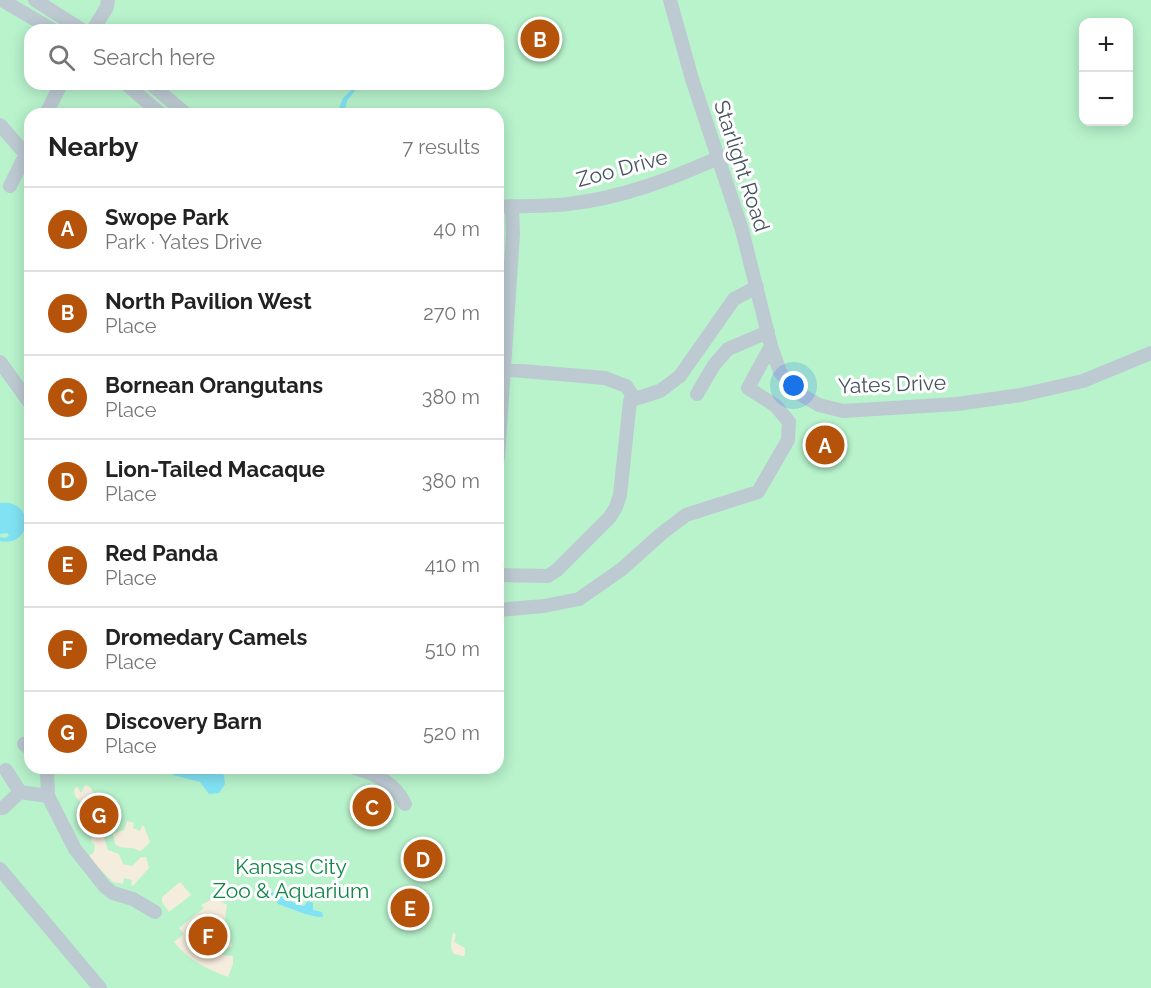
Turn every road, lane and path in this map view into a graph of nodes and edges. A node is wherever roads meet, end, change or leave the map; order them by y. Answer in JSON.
{"nodes":[{"id":1,"x":2,"y":0,"type":"edge"},
{"id":2,"x":35,"y":0,"type":"edge"},
{"id":3,"x":108,"y":0,"type":"edge"},
{"id":4,"x":670,"y":0,"type":"edge"},
{"id":5,"x":43,"y":24,"type":"edge"},
{"id":6,"x":73,"y":24,"type":"edge"},
{"id":7,"x":97,"y":24,"type":"edge"},
{"id":8,"x":58,"y":90,"type":"edge"},
{"id":9,"x":133,"y":90,"type":"edge"},
{"id":10,"x":158,"y":90,"type":"edge"},
{"id":11,"x":49,"y":108,"type":"edge"},
{"id":12,"x":154,"y":108,"type":"edge"},
{"id":13,"x":179,"y":108,"type":"edge"},
{"id":14,"x":0,"y":125,"type":"edge"},
{"id":15,"x":24,"y":148,"type":"edge"},
{"id":16,"x":718,"y":158,"type":"junction"},
{"id":17,"x":24,"y":162,"type":"edge"},
{"id":18,"x":10,"y":186,"type":"dead end"},
{"id":19,"x":505,"y":206,"type":"edge"},
{"id":20,"x":757,"y":287,"type":"junction"},
{"id":21,"x":768,"y":332,"type":"junction"},
{"id":22,"x":504,"y":335,"type":"edge"},
{"id":23,"x":771,"y":346,"type":"junction"},
{"id":24,"x":1151,"y":353,"type":"edge"},
{"id":25,"x":0,"y":362,"type":"edge"},
{"id":26,"x":504,"y":369,"type":"edge"},
{"id":27,"x":697,"y":394,"type":"dead end"},
{"id":28,"x":24,"y":395,"type":"edge"},
{"id":29,"x":635,"y":399,"type":"junction"},
{"id":30,"x":504,"y":575,"type":"edge"},
{"id":31,"x":504,"y":609,"type":"edge"},
{"id":32,"x":6,"y":770,"type":"dead end"},
{"id":33,"x":47,"y":774,"type":"edge"},
{"id":34,"x":373,"y":774,"type":"edge"},
{"id":35,"x":20,"y":792,"type":"junction"},
{"id":36,"x":48,"y":796,"type":"junction"},
{"id":37,"x":405,"y":804,"type":"dead end"},
{"id":38,"x":0,"y":808,"type":"edge"},
{"id":39,"x":0,"y":869,"type":"edge"},
{"id":40,"x":155,"y":912,"type":"dead end"},
{"id":41,"x":100,"y":988,"type":"edge"}],
"edges":[{"from":1,"to":5,"type":"street"},
{"from":2,"to":6,"type":"street"},
{"from":3,"to":7,"type":"street"},
{"from":4,"to":16,"type":"street","name":"Starlight Road"},
{"from":8,"to":11,"type":"street"},
{"from":9,"to":12,"type":"street"},
{"from":10,"to":13,"type":"street"},
{"from":14,"to":15,"type":"street"},
{"from":16,"to":19,"type":"street","name":"Zoo Drive"},
{"from":16,"to":20,"type":"street","name":"Starlight Road"},
{"from":17,"to":18,"type":"street"},
{"from":19,"to":22,"type":"street"},
{"from":20,"to":21,"type":"street","name":"Starlight Road"},
{"from":20,"to":29,"type":"street"},
{"from":21,"to":23,"type":"street","name":"Starlight Road"},
{"from":21,"to":27,"type":"street"},
{"from":23,"to":24,"type":"street","name":"Yates Drive"},
{"from":23,"to":31,"type":"street"},
{"from":25,"to":28,"type":"street"},
{"from":26,"to":29,"type":"street"},
{"from":29,"to":30,"type":"street"},
{"from":32,"to":35,"type":"street"},
{"from":33,"to":36,"type":"street"},
{"from":34,"to":37,"type":"street"},
{"from":35,"to":36,"type":"street"},
{"from":35,"to":38,"type":"street"},
{"from":36,"to":40,"type":"street"},
{"from":39,"to":41,"type":"street"}]}
